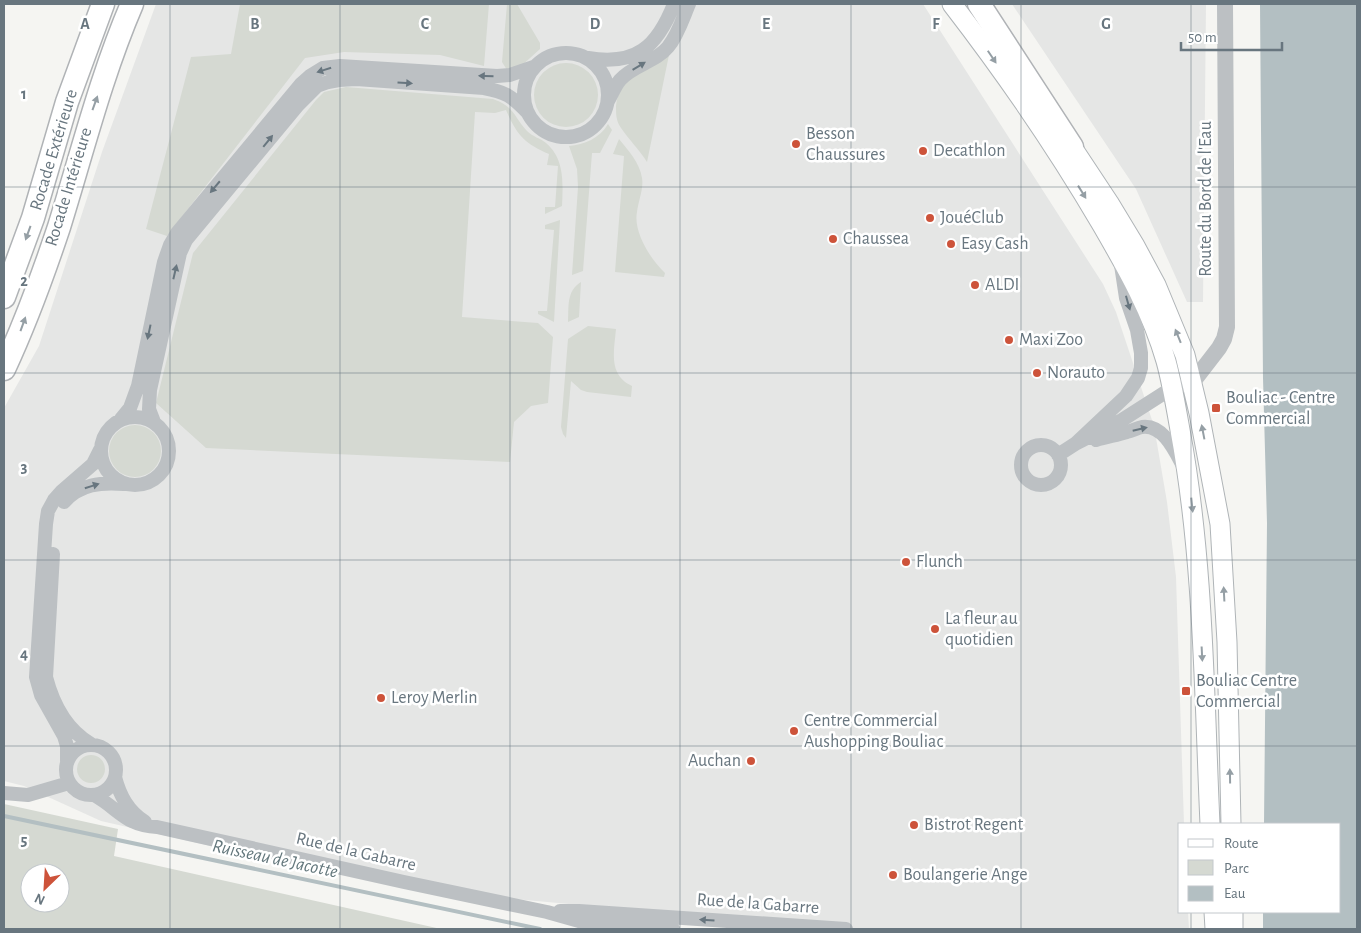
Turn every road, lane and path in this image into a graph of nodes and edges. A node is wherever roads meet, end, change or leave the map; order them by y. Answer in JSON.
{"nodes":[{"id":1,"x":103,"y":4,"type":"edge"},
{"id":2,"x":132,"y":4,"type":"edge"},
{"id":3,"x":674,"y":4,"type":"edge"},
{"id":4,"x":689,"y":4,"type":"edge"},
{"id":5,"x":952,"y":4,"type":"edge"},
{"id":6,"x":970,"y":4,"type":"edge"},
{"id":7,"x":979,"y":4,"type":"edge"},
{"id":8,"x":1225,"y":4,"type":"edge"},
{"id":9,"x":586,"y":57,"type":"junction"},
{"id":10,"x":533,"y":67,"type":"junction"},
{"id":11,"x":608,"y":101,"type":"junction"},
{"id":12,"x":527,"y":112,"type":"junction"},
{"id":13,"x":1072,"y":147,"type":"junction"},
{"id":14,"x":1119,"y":255,"type":"junction"},
{"id":15,"x":4,"y":297,"type":"edge"},
{"id":16,"x":4,"y":369,"type":"edge"},
{"id":17,"x":1192,"y":383,"type":"junction"},
{"id":18,"x":1172,"y":388,"type":"junction"},
{"id":19,"x":121,"y":418,"type":"junction"},
{"id":20,"x":154,"y":422,"type":"junction"},
{"id":21,"x":1076,"y":444,"type":"junction"},
{"id":22,"x":100,"y":450,"type":"junction"},
{"id":23,"x":1058,"y":455,"type":"dead end"},
{"id":24,"x":1189,"y":477,"type":"junction"},
{"id":25,"x":124,"y":484,"type":"junction"},
{"id":26,"x":91,"y":744,"type":"junction"},
{"id":27,"x":67,"y":761,"type":"junction"},
{"id":28,"x":115,"y":777,"type":"junction"},
{"id":29,"x":69,"y":783,"type":"junction"},
{"id":30,"x":4,"y":793,"type":"edge"},
{"id":31,"x":94,"y":795,"type":"junction"},
{"id":32,"x":1210,"y":823,"type":"edge"},
{"id":33,"x":1231,"y":823,"type":"edge"},
{"id":34,"x":157,"y":827,"type":"junction"},
{"id":35,"x":547,"y":912,"type":"junction"},
{"id":36,"x":1214,"y":913,"type":"edge"},
{"id":37,"x":1233,"y":913,"type":"edge"},
{"id":38,"x":672,"y":929,"type":"edge"},
{"id":39,"x":846,"y":929,"type":"edge"},
{"id":40,"x":1215,"y":929,"type":"edge"},
{"id":41,"x":1233,"y":929,"type":"edge"}],
"edges":[{"from":1,"to":15,"type":"highway","name":"Rocade Extérieure","one_way":true},
{"from":16,"to":2,"type":"highway","name":"Rocade Intérieure","one_way":true},
{"from":3,"to":9,"type":"street"},
{"from":11,"to":4,"type":"street","one_way":true},
{"from":5,"to":14,"type":"main road","one_way":true},
{"from":6,"to":13,"type":"main road"},
{"from":7,"to":13,"type":"highway"},
{"from":8,"to":17,"type":"street","name":"Route du Bord de l'Eau"},
{"from":9,"to":10,"type":"street"},
{"from":9,"to":11,"type":"street"},
{"from":10,"to":12,"type":"street"},
{"from":10,"to":19,"type":"street","one_way":true},
{"from":11,"to":12,"type":"street"},
{"from":20,"to":12,"type":"street","one_way":true},
{"from":17,"to":13,"type":"main road","one_way":true},
{"from":14,"to":18,"type":"main road"},
{"from":14,"to":21,"type":"street","one_way":true},
{"from":17,"to":18,"type":"street"},
{"from":33,"to":17,"type":"main road","one_way":true},
{"from":18,"to":21,"type":"street"},
{"from":18,"to":24,"type":"main road"},
{"from":19,"to":20,"type":"street"},
{"from":19,"to":22,"type":"street"},
{"from":20,"to":25,"type":"street"},
{"from":21,"to":23,"type":"street"},
{"from":21,"to":24,"type":"street","one_way":true},
{"from":22,"to":25,"type":"street"},
{"from":22,"to":27,"type":"street"},
{"from":24,"to":32,"type":"main road","one_way":true},
{"from":26,"to":25,"type":"street","one_way":true},
{"from":26,"to":27,"type":"street"},
{"from":26,"to":28,"type":"street"},
{"from":27,"to":29,"type":"street"},
{"from":28,"to":31,"type":"street"},
{"from":28,"to":34,"type":"street","name":"Rue de la Gabarre"},
{"from":29,"to":30,"type":"street"},
{"from":29,"to":31,"type":"street"},
{"from":31,"to":34,"type":"street","name":"Rue de la Gabarre"},
{"from":34,"to":35,"type":"street","name":"Rue de la Gabarre"},
{"from":35,"to":38,"type":"street","name":"Rue de la Gabarre"},
{"from":39,"to":35,"type":"street","name":"Rue de la Gabarre","one_way":true},
{"from":36,"to":40,"type":"main road"},
{"from":37,"to":41,"type":"main road"}]}
